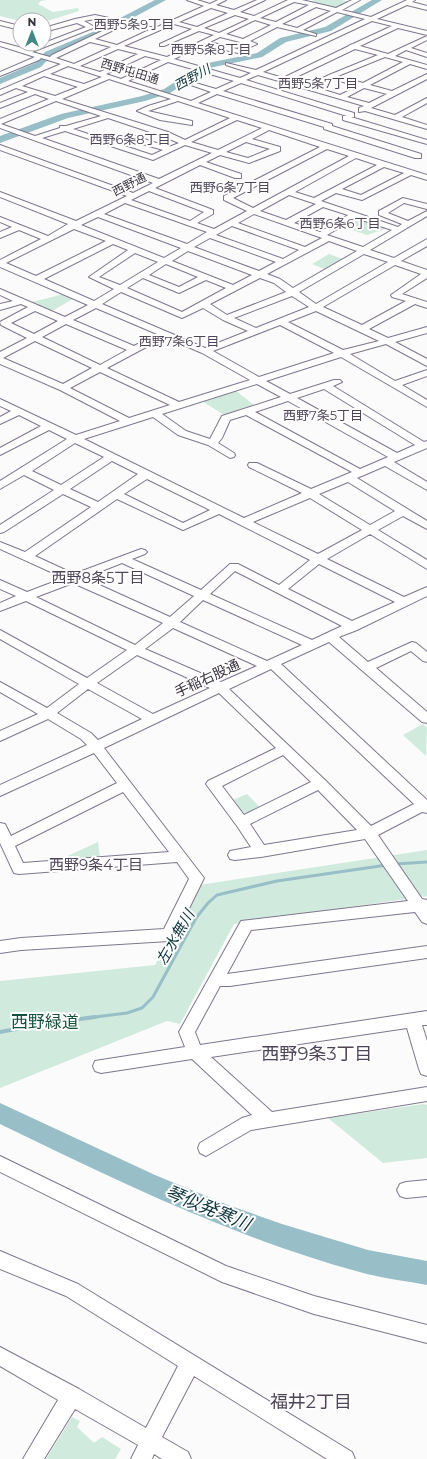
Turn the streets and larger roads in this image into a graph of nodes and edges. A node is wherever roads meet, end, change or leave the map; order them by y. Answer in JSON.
{"nodes":[{"id":1,"x":190,"y":0,"type":"edge"},
{"id":2,"x":223,"y":0,"type":"edge"},
{"id":3,"x":262,"y":0,"type":"edge"},
{"id":4,"x":294,"y":0,"type":"edge"},
{"id":5,"x":356,"y":0,"type":"edge"},
{"id":6,"x":409,"y":1,"type":"edge"},
{"id":7,"x":315,"y":5,"type":"junction"},
{"id":8,"x":210,"y":6,"type":"junction"},
{"id":9,"x":427,"y":8,"type":"edge"},
{"id":10,"x":337,"y":11,"type":"junction"},
{"id":11,"x":385,"y":12,"type":"junction"},
{"id":12,"x":234,"y":13,"type":"junction"},
{"id":13,"x":394,"y":14,"type":"dead end"},
{"id":14,"x":254,"y":18,"type":"junction"},
{"id":15,"x":369,"y":19,"type":"junction"},
{"id":16,"x":77,"y":20,"type":"junction"},
{"id":17,"x":125,"y":22,"type":"junction"},
{"id":18,"x":174,"y":22,"type":"junction"},
{"id":19,"x":0,"y":23,"type":"edge"},
{"id":20,"x":277,"y":25,"type":"junction"},
{"id":21,"x":12,"y":26,"type":"edge"},
{"id":22,"x":397,"y":26,"type":"junction"},
{"id":23,"x":12,"y":28,"type":"edge"},
{"id":24,"x":52,"y":28,"type":"edge"},
{"id":25,"x":199,"y":28,"type":"junction"},
{"id":26,"x":156,"y":30,"type":"junction"},
{"id":27,"x":298,"y":30,"type":"junction"},
{"id":28,"x":0,"y":32,"type":"edge"},
{"id":29,"x":219,"y":34,"type":"junction"},
{"id":30,"x":427,"y":34,"type":"edge"},
{"id":31,"x":137,"y":38,"type":"junction"},
{"id":32,"x":427,"y":38,"type":"edge"},
{"id":33,"x":327,"y":39,"type":"junction"},
{"id":34,"x":91,"y":40,"type":"junction"},
{"id":35,"x":52,"y":41,"type":"edge"},
{"id":36,"x":244,"y":41,"type":"junction"},
{"id":37,"x":12,"y":42,"type":"edge"},
{"id":38,"x":202,"y":42,"type":"junction"},
{"id":39,"x":419,"y":42,"type":"junction"},
{"id":40,"x":156,"y":43,"type":"junction"},
{"id":41,"x":427,"y":44,"type":"edge"},
{"id":42,"x":2,"y":45,"type":"edge"},
{"id":43,"x":355,"y":46,"type":"junction"},
{"id":44,"x":118,"y":47,"type":"junction"},
{"id":45,"x":12,"y":48,"type":"edge"},
{"id":46,"x":404,"y":48,"type":"junction"},
{"id":47,"x":184,"y":51,"type":"junction"},
{"id":48,"x":25,"y":52,"type":"edge"},
{"id":49,"x":143,"y":54,"type":"junction"},
{"id":50,"x":427,"y":55,"type":"edge"},
{"id":51,"x":387,"y":56,"type":"junction"},
{"id":52,"x":40,"y":57,"type":"junction"},
{"id":53,"x":50,"y":60,"type":"junction"},
{"id":54,"x":167,"y":60,"type":"junction"},
{"id":55,"x":409,"y":62,"type":"junction"},
{"id":56,"x":228,"y":64,"type":"dead end"},
{"id":57,"x":70,"y":65,"type":"junction"},
{"id":58,"x":427,"y":67,"type":"edge"},
{"id":59,"x":257,"y":72,"type":"junction"},
{"id":60,"x":0,"y":74,"type":"edge"},
{"id":61,"x":44,"y":74,"type":"junction"},
{"id":62,"x":99,"y":74,"type":"junction"},
{"id":63,"x":332,"y":76,"type":"junction"},
{"id":64,"x":427,"y":76,"type":"edge"},
{"id":65,"x":108,"y":77,"type":"junction"},
{"id":66,"x":284,"y":80,"type":"junction"},
{"id":67,"x":419,"y":80,"type":"junction"},
{"id":68,"x":122,"y":81,"type":"junction"},
{"id":69,"x":239,"y":81,"type":"junction"},
{"id":70,"x":190,"y":83,"type":"dead end"},
{"id":71,"x":427,"y":83,"type":"edge"},
{"id":72,"x":364,"y":85,"type":"junction"},
{"id":73,"x":16,"y":86,"type":"junction"},
{"id":74,"x":85,"y":87,"type":"junction"},
{"id":75,"x":308,"y":88,"type":"junction"},
{"id":76,"x":217,"y":91,"type":"junction"},
{"id":77,"x":0,"y":92,"type":"edge"},
{"id":78,"x":34,"y":92,"type":"junction"},
{"id":79,"x":394,"y":94,"type":"junction"},
{"id":80,"x":341,"y":97,"type":"junction"},
{"id":81,"x":56,"y":99,"type":"junction"},
{"id":82,"x":178,"y":99,"type":"junction"},
{"id":83,"x":427,"y":100,"type":"edge"},
{"id":84,"x":192,"y":103,"type":"junction"},
{"id":85,"x":0,"y":106,"type":"edge"},
{"id":86,"x":292,"y":106,"type":"junction"},
{"id":87,"x":367,"y":107,"type":"junction"},
{"id":88,"x":108,"y":116,"type":"junction"},
{"id":89,"x":237,"y":117,"type":"junction"},
{"id":90,"x":348,"y":117,"type":"junction"},
{"id":91,"x":395,"y":118,"type":"junction"},
{"id":92,"x":427,"y":120,"type":"edge"},
{"id":93,"x":0,"y":122,"type":"edge"},
{"id":94,"x":188,"y":123,"type":"junction"},
{"id":95,"x":257,"y":124,"type":"junction"},
{"id":96,"x":0,"y":126,"type":"edge"},
{"id":97,"x":423,"y":126,"type":"edge"},
{"id":98,"x":269,"y":127,"type":"junction"},
{"id":99,"x":63,"y":128,"type":"junction"},
{"id":100,"x":323,"y":129,"type":"junction"},
{"id":101,"x":150,"y":130,"type":"junction"},
{"id":102,"x":210,"y":130,"type":"junction"},
{"id":103,"x":165,"y":134,"type":"junction"},
{"id":104,"x":35,"y":138,"type":"junction"},
{"id":105,"x":132,"y":138,"type":"junction"},
{"id":106,"x":245,"y":139,"type":"junction"},
{"id":107,"x":306,"y":139,"type":"junction"},
{"id":108,"x":427,"y":142,"type":"edge"},
{"id":109,"x":186,"y":143,"type":"junction"},
{"id":110,"x":116,"y":146,"type":"junction"},
{"id":111,"x":327,"y":146,"type":"junction"},
{"id":112,"x":0,"y":147,"type":"edge"},
{"id":113,"x":169,"y":150,"type":"junction"},
{"id":114,"x":427,"y":151,"type":"edge"},
{"id":115,"x":217,"y":152,"type":"junction"},
{"id":116,"x":85,"y":155,"type":"junction"},
{"id":117,"x":356,"y":155,"type":"junction"},
{"id":118,"x":418,"y":156,"type":"junction"},
{"id":119,"x":200,"y":162,"type":"junction"},
{"id":120,"x":384,"y":164,"type":"junction"},
{"id":121,"x":58,"y":168,"type":"junction"},
{"id":122,"x":396,"y":168,"type":"junction"},
{"id":123,"x":282,"y":170,"type":"junction"},
{"id":124,"x":410,"y":173,"type":"junction"},
{"id":125,"x":238,"y":176,"type":"dead end"},
{"id":126,"x":303,"y":177,"type":"junction"},
{"id":127,"x":427,"y":178,"type":"edge"},
{"id":128,"x":159,"y":182,"type":"junction"},
{"id":129,"x":149,"y":188,"type":"junction"},
{"id":130,"x":336,"y":190,"type":"junction"},
{"id":131,"x":288,"y":192,"type":"junction"},
{"id":132,"x":0,"y":194,"type":"edge"},
{"id":133,"x":132,"y":195,"type":"junction"},
{"id":134,"x":124,"y":200,"type":"junction"},
{"id":135,"x":318,"y":202,"type":"junction"},
{"id":136,"x":427,"y":207,"type":"edge"},
{"id":137,"x":253,"y":211,"type":"junction"},
{"id":138,"x":427,"y":212,"type":"edge"},
{"id":139,"x":98,"y":214,"type":"junction"},
{"id":140,"x":354,"y":215,"type":"junction"},
{"id":141,"x":0,"y":219,"type":"edge"},
{"id":142,"x":231,"y":223,"type":"junction"},
{"id":143,"x":287,"y":223,"type":"junction"},
{"id":144,"x":190,"y":224,"type":"junction"},
{"id":145,"x":410,"y":224,"type":"junction"},
{"id":146,"x":73,"y":225,"type":"junction"},
{"id":147,"x":18,"y":227,"type":"junction"},
{"id":148,"x":399,"y":230,"type":"junction"},
{"id":149,"x":212,"y":233,"type":"junction"},
{"id":150,"x":0,"y":235,"type":"edge"},
{"id":151,"x":325,"y":236,"type":"junction"},
{"id":152,"x":46,"y":238,"type":"junction"},
{"id":153,"x":112,"y":241,"type":"junction"},
{"id":154,"x":427,"y":242,"type":"edge"},
{"id":155,"x":187,"y":247,"type":"junction"},
{"id":156,"x":135,"y":249,"type":"junction"},
{"id":157,"x":306,"y":250,"type":"junction"},
{"id":158,"x":365,"y":251,"type":"junction"},
{"id":159,"x":4,"y":252,"type":"dead end"},
{"id":160,"x":14,"y":256,"type":"junction"},
{"id":161,"x":165,"y":261,"type":"junction"},
{"id":162,"x":284,"y":262,"type":"junction"},
{"id":163,"x":396,"y":262,"type":"junction"},
{"id":164,"x":0,"y":263,"type":"edge"},
{"id":165,"x":427,"y":273,"type":"edge"},
{"id":166,"x":260,"y":274,"type":"junction"},
{"id":167,"x":143,"y":275,"type":"junction"},
{"id":168,"x":205,"y":276,"type":"junction"},
{"id":169,"x":36,"y":280,"type":"junction"},
{"id":170,"x":120,"y":288,"type":"junction"},
{"id":171,"x":234,"y":288,"type":"junction"},
{"id":172,"x":0,"y":292,"type":"edge"},
{"id":173,"x":293,"y":292,"type":"junction"},
{"id":174,"x":22,"y":301,"type":"junction"},
{"id":175,"x":414,"y":301,"type":"junction"},
{"id":176,"x":203,"y":304,"type":"junction"},
{"id":177,"x":94,"y":305,"type":"junction"},
{"id":178,"x":427,"y":305,"type":"edge"},
{"id":179,"x":35,"y":307,"type":"junction"},
{"id":180,"x":0,"y":308,"type":"edge"},
{"id":181,"x":316,"y":308,"type":"junction"},
{"id":182,"x":226,"y":318,"type":"junction"},
{"id":183,"x":66,"y":320,"type":"junction"},
{"id":184,"x":280,"y":322,"type":"junction"},
{"id":185,"x":362,"y":329,"type":"junction"},
{"id":186,"x":427,"y":330,"type":"edge"},
{"id":187,"x":256,"y":331,"type":"junction"},
{"id":188,"x":164,"y":334,"type":"junction"},
{"id":189,"x":34,"y":337,"type":"junction"},
{"id":190,"x":387,"y":341,"type":"junction"},
{"id":191,"x":134,"y":350,"type":"junction"},
{"id":192,"x":205,"y":352,"type":"junction"},
{"id":193,"x":341,"y":354,"type":"junction"},
{"id":194,"x":0,"y":356,"type":"edge"},
{"id":195,"x":0,"y":360,"type":"edge"},
{"id":196,"x":427,"y":363,"type":"edge"},
{"id":197,"x":100,"y":368,"type":"junction"},
{"id":198,"x":427,"y":373,"type":"edge"},
{"id":199,"x":256,"y":380,"type":"junction"},
{"id":200,"x":337,"y":382,"type":"dead end"},
{"id":201,"x":394,"y":385,"type":"junction"},
{"id":202,"x":326,"y":386,"type":"junction"},
{"id":203,"x":63,"y":388,"type":"junction"},
{"id":204,"x":288,"y":397,"type":"junction"},
{"id":205,"x":0,"y":402,"type":"edge"},
{"id":206,"x":427,"y":404,"type":"edge"},
{"id":207,"x":177,"y":405,"type":"junction"},
{"id":208,"x":19,"y":411,"type":"junction"},
{"id":209,"x":246,"y":411,"type":"junction"},
{"id":210,"x":153,"y":412,"type":"junction"},
{"id":211,"x":0,"y":421,"type":"edge"},
{"id":212,"x":127,"y":421,"type":"junction"},
{"id":213,"x":49,"y":426,"type":"junction"},
{"id":214,"x":75,"y":439,"type":"junction"},
{"id":215,"x":212,"y":443,"type":"junction"},
{"id":216,"x":422,"y":447,"type":"edge"},
{"id":217,"x":0,"y":452,"type":"edge"},
{"id":218,"x":230,"y":455,"type":"dead end"},
{"id":219,"x":111,"y":457,"type":"junction"},
{"id":220,"x":396,"y":457,"type":"junction"},
{"id":221,"x":427,"y":458,"type":"edge"},
{"id":222,"x":385,"y":461,"type":"junction"},
{"id":223,"x":253,"y":465,"type":"dead end"},
{"id":224,"x":24,"y":471,"type":"junction"},
{"id":225,"x":360,"y":472,"type":"junction"},
{"id":226,"x":146,"y":474,"type":"junction"},
{"id":227,"x":348,"y":477,"type":"junction"},
{"id":228,"x":1,"y":485,"type":"edge"},
{"id":229,"x":427,"y":487,"type":"edge"},
{"id":230,"x":62,"y":489,"type":"junction"},
{"id":231,"x":116,"y":494,"type":"junction"},
{"id":232,"x":310,"y":494,"type":"junction"},
{"id":233,"x":99,"y":507,"type":"junction"},
{"id":234,"x":219,"y":510,"type":"junction"},
{"id":235,"x":403,"y":511,"type":"junction"},
{"id":236,"x":244,"y":522,"type":"junction"},
{"id":237,"x":427,"y":526,"type":"edge"},
{"id":238,"x":370,"y":529,"type":"junction"},
{"id":239,"x":0,"y":530,"type":"edge"},
{"id":240,"x":0,"y":545,"type":"edge"},
{"id":241,"x":141,"y":552,"type":"dead end"},
{"id":242,"x":26,"y":557,"type":"junction"},
{"id":243,"x":318,"y":559,"type":"junction"},
{"id":244,"x":122,"y":560,"type":"junction"},
{"id":245,"x":427,"y":565,"type":"edge"},
{"id":246,"x":74,"y":578,"type":"junction"},
{"id":247,"x":0,"y":584,"type":"edge"},
{"id":248,"x":281,"y":589,"type":"junction"},
{"id":249,"x":427,"y":591,"type":"edge"},
{"id":250,"x":202,"y":595,"type":"junction"},
{"id":251,"x":27,"y":596,"type":"junction"},
{"id":252,"x":405,"y":602,"type":"junction"},
{"id":253,"x":0,"y":607,"type":"edge"},
{"id":254,"x":171,"y":623,"type":"junction"},
{"id":255,"x":353,"y":627,"type":"junction"},
{"id":256,"x":0,"y":634,"type":"edge"},
{"id":257,"x":331,"y":637,"type":"junction"},
{"id":258,"x":313,"y":645,"type":"junction"},
{"id":259,"x":136,"y":650,"type":"junction"},
{"id":260,"x":427,"y":658,"type":"edge"},
{"id":261,"x":270,"y":665,"type":"junction"},
{"id":262,"x":366,"y":668,"type":"junction"},
{"id":263,"x":88,"y":683,"type":"junction"},
{"id":264,"x":0,"y":686,"type":"edge"},
{"id":265,"x":220,"y":687,"type":"junction"},
{"id":266,"x":48,"y":714,"type":"junction"},
{"id":267,"x":427,"y":719,"type":"edge"},
{"id":268,"x":153,"y":720,"type":"junction"},
{"id":269,"x":0,"y":736,"type":"edge"},
{"id":270,"x":95,"y":746,"type":"junction"},
{"id":271,"x":285,"y":749,"type":"junction"},
{"id":272,"x":320,"y":783,"type":"junction"},
{"id":273,"x":125,"y":785,"type":"junction"},
{"id":274,"x":0,"y":791,"type":"edge"},
{"id":275,"x":425,"y":807,"type":"edge"},
{"id":276,"x":242,"y":822,"type":"junction"},
{"id":277,"x":0,"y":828,"type":"edge"},
{"id":278,"x":369,"y":834,"type":"junction"},
{"id":279,"x":8,"y":843,"type":"junction"},
{"id":280,"x":261,"y":852,"type":"junction"},
{"id":281,"x":235,"y":855,"type":"dead end"},
{"id":282,"x":180,"y":856,"type":"junction"},
{"id":283,"x":422,"y":905,"type":"edge"},
{"id":284,"x":427,"y":918,"type":"edge"},
{"id":285,"x":0,"y":947,"type":"edge"},
{"id":286,"x":427,"y":952,"type":"edge"},
{"id":287,"x":216,"y":980,"type":"junction"},
{"id":288,"x":420,"y":1019,"type":"edge"},
{"id":289,"x":194,"y":1052,"type":"junction"},
{"id":290,"x":100,"y":1066,"type":"dead end"},
{"id":291,"x":427,"y":1069,"type":"edge"},
{"id":292,"x":427,"y":1094,"type":"edge"},
{"id":293,"x":268,"y":1119,"type":"junction"},
{"id":294,"x":206,"y":1148,"type":"dead end"},
{"id":295,"x":0,"y":1164,"type":"edge"},
{"id":296,"x":427,"y":1188,"type":"edge"},
{"id":297,"x":406,"y":1190,"type":"dead end"},
{"id":298,"x":0,"y":1260,"type":"edge"},
{"id":299,"x":427,"y":1334,"type":"edge"},
{"id":300,"x":0,"y":1356,"type":"edge"},
{"id":301,"x":190,"y":1363,"type":"junction"},
{"id":302,"x":72,"y":1396,"type":"junction"},
{"id":303,"x":150,"y":1441,"type":"junction"},
{"id":304,"x":33,"y":1459,"type":"edge"},
{"id":305,"x":141,"y":1459,"type":"edge"},
{"id":306,"x":181,"y":1459,"type":"edge"},
{"id":307,"x":345,"y":1459,"type":"edge"}],
"edges":[{"from":1,"to":8,"type":"street"},
{"from":2,"to":8,"type":"street","name":"西野屯田通"},
{"from":3,"to":12,"type":"street"},
{"from":4,"to":7,"type":"street"},
{"from":4,"to":14,"type":"street"},
{"from":5,"to":10,"type":"street"},
{"from":6,"to":9,"type":"street"},
{"from":6,"to":11,"type":"street"},
{"from":7,"to":10,"type":"street"},
{"from":7,"to":20,"type":"street"},
{"from":8,"to":12,"type":"street"},
{"from":8,"to":18,"type":"street","name":"西野屯田通"},
{"from":10,"to":15,"type":"street"},
{"from":10,"to":27,"type":"street"},
{"from":11,"to":13,"type":"street"},
{"from":11,"to":15,"type":"street"},
{"from":12,"to":14,"type":"street"},
{"from":12,"to":25,"type":"street"},
{"from":14,"to":20,"type":"street"},
{"from":14,"to":29,"type":"street"},
{"from":15,"to":22,"type":"street"},
{"from":15,"to":33,"type":"street"},
{"from":16,"to":17,"type":"street"},
{"from":16,"to":24,"type":"street"},
{"from":16,"to":35,"type":"street"},
{"from":17,"to":26,"type":"street"},
{"from":17,"to":34,"type":"street"},
{"from":18,"to":25,"type":"street"},
{"from":18,"to":26,"type":"street","name":"西野屯田通"},
{"from":19,"to":21,"type":"street"},
{"from":20,"to":27,"type":"street"},
{"from":20,"to":36,"type":"street"},
{"from":22,"to":30,"type":"street"},
{"from":22,"to":43,"type":"street"},
{"from":23,"to":28,"type":"street"},
{"from":25,"to":29,"type":"street"},
{"from":25,"to":40,"type":"street"},
{"from":26,"to":31,"type":"street","name":"西野屯田通"},
{"from":27,"to":33,"type":"street"},
{"from":29,"to":36,"type":"street"},
{"from":29,"to":38,"type":"street"},
{"from":31,"to":40,"type":"street"},
{"from":31,"to":44,"type":"street","name":"西野屯田通"},
{"from":32,"to":39,"type":"street"},
{"from":33,"to":43,"type":"street"},
{"from":33,"to":59,"type":"street"},
{"from":34,"to":44,"type":"street"},
{"from":34,"to":53,"type":"street"},
{"from":36,"to":38,"type":"street"},
{"from":37,"to":42,"type":"street"},
{"from":38,"to":47,"type":"street"},
{"from":39,"to":41,"type":"street"},
{"from":39,"to":46,"type":"street"},
{"from":40,"to":47,"type":"street"},
{"from":42,"to":45,"type":"street"},
{"from":43,"to":51,"type":"street"},
{"from":43,"to":66,"type":"street"},
{"from":44,"to":49,"type":"street"},
{"from":44,"to":57,"type":"street","name":"西野屯田通"},
{"from":46,"to":50,"type":"street"},
{"from":46,"to":51,"type":"street"},
{"from":47,"to":54,"type":"street"},
{"from":48,"to":52,"type":"street"},
{"from":49,"to":54,"type":"street"},
{"from":49,"to":62,"type":"street"},
{"from":51,"to":55,"type":"street"},
{"from":51,"to":63,"type":"street"},
{"from":52,"to":53,"type":"street"},
{"from":52,"to":60,"type":"street"},
{"from":53,"to":57,"type":"street"},
{"from":54,"to":68,"type":"street"},
{"from":54,"to":69,"type":"street"},
{"from":55,"to":58,"type":"street"},
{"from":55,"to":72,"type":"street"},
{"from":56,"to":59,"type":"street"},
{"from":57,"to":61,"type":"street"},
{"from":57,"to":62,"type":"street","name":"西野屯田通"},
{"from":59,"to":66,"type":"street"},
{"from":59,"to":69,"type":"street"},
{"from":61,"to":73,"type":"street"},
{"from":61,"to":74,"type":"street"},
{"from":62,"to":65,"type":"street","name":"西野屯田通"},
{"from":63,"to":72,"type":"street"},
{"from":63,"to":75,"type":"street"},
{"from":64,"to":67,"type":"street"},
{"from":65,"to":68,"type":"street","name":"西野屯田通"},
{"from":65,"to":74,"type":"street"},
{"from":66,"to":75,"type":"street"},
{"from":67,"to":71,"type":"street"},
{"from":67,"to":79,"type":"street"},
{"from":68,"to":82,"type":"street","name":"西野屯田通"},
{"from":69,"to":76,"type":"street"},
{"from":69,"to":86,"type":"street"},
{"from":70,"to":76,"type":"street"},
{"from":72,"to":79,"type":"street"},
{"from":72,"to":80,"type":"street"},
{"from":73,"to":77,"type":"street"},
{"from":73,"to":78,"type":"street"},
{"from":74,"to":81,"type":"street"},
{"from":75,"to":80,"type":"street"},
{"from":76,"to":84,"type":"street"},
{"from":76,"to":86,"type":"street"},
{"from":78,"to":81,"type":"street"},
{"from":78,"to":85,"type":"street"},
{"from":79,"to":87,"type":"street"},
{"from":80,"to":87,"type":"street"},
{"from":81,"to":88,"type":"street"},
{"from":81,"to":93,"type":"street"},
{"from":82,"to":84,"type":"street","name":"西野屯田通"},
{"from":82,"to":94,"type":"street"},
{"from":83,"to":91,"type":"street"},
{"from":84,"to":89,"type":"street","name":"西野屯田通"},
{"from":86,"to":90,"type":"street"},
{"from":86,"to":95,"type":"street"},
{"from":86,"to":100,"type":"street"},
{"from":87,"to":90,"type":"street"},
{"from":87,"to":91,"type":"street"},
{"from":88,"to":99,"type":"street"},
{"from":88,"to":101,"type":"street"},
{"from":89,"to":95,"type":"street","name":"西野屯田通"},
{"from":89,"to":102,"type":"street"},
{"from":90,"to":100,"type":"street"},
{"from":90,"to":108,"type":"street"},
{"from":91,"to":97,"type":"street"},
{"from":92,"to":97,"type":"street"},
{"from":94,"to":102,"type":"street"},
{"from":94,"to":103,"type":"street"},
{"from":95,"to":98,"type":"street","name":"西野屯田通"},
{"from":96,"to":104,"type":"street"},
{"from":98,"to":106,"type":"street","name":"西野通"},
{"from":98,"to":107,"type":"street","name":"西野屯田通"},
{"from":99,"to":104,"type":"street"},
{"from":99,"to":110,"type":"street"},
{"from":100,"to":107,"type":"street"},
{"from":100,"to":118,"type":"street"},
{"from":101,"to":103,"type":"street"},
{"from":101,"to":105,"type":"street"},
{"from":102,"to":109,"type":"street"},
{"from":103,"to":109,"type":"street"},
{"from":104,"to":116,"type":"street"},
{"from":105,"to":110,"type":"street"},
{"from":105,"to":113,"type":"street"},
{"from":106,"to":115,"type":"street","name":"西野通"},
{"from":106,"to":115,"type":"street"},
{"from":107,"to":111,"type":"street","name":"西野屯田通"},
{"from":109,"to":113,"type":"street"},
{"from":109,"to":115,"type":"street"},
{"from":110,"to":113,"type":"street"},
{"from":111,"to":117,"type":"street","name":"西野屯田通"},
{"from":111,"to":123,"type":"street"},
{"from":112,"to":121,"type":"street"},
{"from":114,"to":118,"type":"street"},
{"from":115,"to":119,"type":"street","name":"西野通"},
{"from":116,"to":121,"type":"street"},
{"from":116,"to":128,"type":"street"},
{"from":117,"to":120,"type":"street","name":"西野屯田通"},
{"from":117,"to":126,"type":"street"},
{"from":118,"to":122,"type":"street"},
{"from":119,"to":125,"type":"street"},
{"from":119,"to":128,"type":"street","name":"西野通"},
{"from":120,"to":122,"type":"street","name":"西野屯田通"},
{"from":120,"to":130,"type":"street"},
{"from":121,"to":133,"type":"street"},
{"from":122,"to":124,"type":"street","name":"西野屯田通"},
{"from":123,"to":126,"type":"street"},
{"from":123,"to":137,"type":"street"},
{"from":124,"to":127,"type":"street","name":"西野屯田通"},
{"from":124,"to":130,"type":"street"},
{"from":126,"to":131,"type":"street"},
{"from":128,"to":129,"type":"street","name":"西野通"},
{"from":129,"to":133,"type":"street","name":"西野通"},
{"from":129,"to":144,"type":"street"},
{"from":130,"to":135,"type":"street"},
{"from":131,"to":135,"type":"street"},
{"from":131,"to":137,"type":"street"},
{"from":132,"to":146,"type":"street"},
{"from":133,"to":134,"type":"street","name":"西野通"},
{"from":134,"to":139,"type":"street","name":"西野通"},
{"from":134,"to":144,"type":"street"},
{"from":135,"to":140,"type":"street"},
{"from":135,"to":143,"type":"street"},
{"from":136,"to":145,"type":"street"},
{"from":137,"to":142,"type":"street"},
{"from":137,"to":143,"type":"street"},
{"from":138,"to":145,"type":"street"},
{"from":139,"to":146,"type":"street","name":"西野通"},
{"from":139,"to":155,"type":"street"},
{"from":140,"to":148,"type":"street"},
{"from":140,"to":151,"type":"street"},
{"from":141,"to":147,"type":"street"},
{"from":142,"to":149,"type":"street"},
{"from":142,"to":157,"type":"street"},
{"from":143,"to":151,"type":"street"},
{"from":144,"to":149,"type":"street"},
{"from":145,"to":148,"type":"street"},
{"from":146,"to":152,"type":"street","name":"西野通"},
{"from":146,"to":153,"type":"street"},
{"from":147,"to":150,"type":"street"},
{"from":147,"to":152,"type":"street"},
{"from":148,"to":158,"type":"street"},
{"from":149,"to":155,"type":"street"},
{"from":149,"to":162,"type":"street"},
{"from":151,"to":157,"type":"street"},
{"from":151,"to":158,"type":"street"},
{"from":152,"to":160,"type":"street","name":"西野通"},
{"from":153,"to":156,"type":"street"},
{"from":153,"to":169,"type":"street"},
{"from":154,"to":163,"type":"street"},
{"from":155,"to":161,"type":"street"},
{"from":155,"to":166,"type":"street"},
{"from":156,"to":161,"type":"street"},
{"from":156,"to":170,"type":"street"},
{"from":157,"to":162,"type":"street"},
{"from":158,"to":163,"type":"street"},
{"from":158,"to":173,"type":"street"},
{"from":159,"to":160,"type":"street"},
{"from":160,"to":164,"type":"street","name":"西野通"},
{"from":161,"to":167,"type":"street"},
{"from":161,"to":168,"type":"street"},
{"from":162,"to":166,"type":"street"},
{"from":163,"to":165,"type":"street"},
{"from":163,"to":181,"type":"street"},
{"from":164,"to":169,"type":"street"},
{"from":165,"to":175,"type":"street"},
{"from":166,"to":171,"type":"street"},
{"from":166,"to":173,"type":"street"},
{"from":167,"to":168,"type":"street"},
{"from":167,"to":170,"type":"street"},
{"from":168,"to":171,"type":"street"},
{"from":169,"to":177,"type":"street"},
{"from":170,"to":176,"type":"street"},
{"from":170,"to":177,"type":"street"},
{"from":171,"to":176,"type":"street"},
{"from":172,"to":174,"type":"street"},
{"from":173,"to":181,"type":"street"},
{"from":173,"to":182,"type":"street"},
{"from":174,"to":179,"type":"street"},
{"from":174,"to":180,"type":"street"},
{"from":175,"to":178,"type":"street"},
{"from":175,"to":185,"type":"street"},
{"from":176,"to":182,"type":"street"},
{"from":177,"to":183,"type":"street"},
{"from":177,"to":188,"type":"street"},
{"from":179,"to":183,"type":"street"},
{"from":179,"to":189,"type":"street"},
{"from":181,"to":184,"type":"street"},
{"from":181,"to":185,"type":"street"},
{"from":182,"to":187,"type":"street"},
{"from":183,"to":189,"type":"street"},
{"from":183,"to":191,"type":"street"},
{"from":184,"to":187,"type":"street"},
{"from":184,"to":193,"type":"street"},
{"from":185,"to":190,"type":"street"},
{"from":186,"to":190,"type":"street"},
{"from":187,"to":192,"type":"street"},
{"from":188,"to":191,"type":"street"},
{"from":188,"to":192,"type":"street"},
{"from":189,"to":194,"type":"street"},
{"from":189,"to":197,"type":"street"},
{"from":190,"to":193,"type":"street"},
{"from":190,"to":196,"type":"street"},
{"from":191,"to":197,"type":"street"},
{"from":192,"to":199,"type":"street"},
{"from":193,"to":199,"type":"street"},
{"from":193,"to":201,"type":"street"},
{"from":195,"to":203,"type":"street"},
{"from":197,"to":203,"type":"street"},
{"from":197,"to":207,"type":"street"},
{"from":198,"to":201,"type":"street"},
{"from":199,"to":204,"type":"street"},
{"from":199,"to":207,"type":"street"},
{"from":200,"to":202,"type":"street"},
{"from":201,"to":206,"type":"street"},
{"from":202,"to":204,"type":"street"},
{"from":202,"to":216,"type":"street"},
{"from":203,"to":212,"type":"street"},
{"from":204,"to":209,"type":"street"},
{"from":204,"to":220,"type":"street"},
{"from":205,"to":208,"type":"street"},
{"from":207,"to":210,"type":"street"},
{"from":208,"to":211,"type":"street"},
{"from":208,"to":213,"type":"street"},
{"from":209,"to":215,"type":"street"},
{"from":209,"to":225,"type":"street"},
{"from":210,"to":212,"type":"street"},
{"from":210,"to":215,"type":"street"},
{"from":212,"to":214,"type":"street"},
{"from":213,"to":214,"type":"street"},
{"from":213,"to":217,"type":"street"},
{"from":214,"to":219,"type":"street"},
{"from":214,"to":224,"type":"street"},
{"from":215,"to":218,"type":"street"},
{"from":216,"to":220,"type":"street"},
{"from":216,"to":221,"type":"street"},
{"from":219,"to":226,"type":"street"},
{"from":219,"to":230,"type":"street"},
{"from":220,"to":222,"type":"street"},
{"from":222,"to":225,"type":"street"},
{"from":222,"to":229,"type":"street"},
{"from":223,"to":232,"type":"street"},
{"from":224,"to":228,"type":"street"},
{"from":224,"to":230,"type":"street"},
{"from":225,"to":227,"type":"street"},
{"from":226,"to":231,"type":"street"},
{"from":226,"to":234,"type":"street"},
{"from":227,"to":232,"type":"street"},
{"from":227,"to":235,"type":"street"},
{"from":230,"to":233,"type":"street"},
{"from":230,"to":239,"type":"street"},
{"from":231,"to":233,"type":"street"},
{"from":231,"to":234,"type":"street"},
{"from":232,"to":236,"type":"street"},
{"from":232,"to":238,"type":"street"},
{"from":233,"to":242,"type":"street"},
{"from":234,"to":236,"type":"street"},
{"from":235,"to":237,"type":"street"},
{"from":235,"to":238,"type":"street"},
{"from":236,"to":243,"type":"street"},
{"from":238,"to":243,"type":"street"},
{"from":238,"to":245,"type":"street"},
{"from":240,"to":242,"type":"street"},
{"from":241,"to":244,"type":"street"},
{"from":242,"to":246,"type":"street"},
{"from":243,"to":248,"type":"street"},
{"from":243,"to":252,"type":"street"},
{"from":244,"to":246,"type":"street"},
{"from":244,"to":250,"type":"street"},
{"from":246,"to":251,"type":"street"},
{"from":246,"to":254,"type":"street"},
{"from":247,"to":251,"type":"street"},
{"from":248,"to":250,"type":"street"},
{"from":248,"to":255,"type":"street"},
{"from":249,"to":252,"type":"street","name":"手稲右股通"},
{"from":250,"to":254,"type":"street"},
{"from":250,"to":258,"type":"street"},
{"from":251,"to":253,"type":"street"},
{"from":251,"to":259,"type":"street"},
{"from":252,"to":255,"type":"street","name":"手稲右股通"},
{"from":254,"to":259,"type":"street"},
{"from":254,"to":261,"type":"street"},
{"from":255,"to":257,"type":"street","name":"手稲右股通"},
{"from":256,"to":263,"type":"street"},
{"from":257,"to":258,"type":"street","name":"手稲右股通"},
{"from":257,"to":262,"type":"street"},
{"from":258,"to":261,"type":"street","name":"手稲右股通"},
{"from":259,"to":263,"type":"street"},
{"from":259,"to":265,"type":"street"},
{"from":260,"to":262,"type":"street"},
{"from":261,"to":265,"type":"street","name":"手稲右股通"},
{"from":261,"to":275,"type":"street"},
{"from":262,"to":267,"type":"street"},
{"from":263,"to":266,"type":"street"},
{"from":263,"to":268,"type":"street"},
{"from":264,"to":266,"type":"street"},
{"from":265,"to":268,"type":"street","name":"手稲右股通"},
{"from":265,"to":271,"type":"street"},
{"from":266,"to":269,"type":"street"},
{"from":266,"to":270,"type":"street"},
{"from":268,"to":270,"type":"street","name":"手稲右股通"},
{"from":270,"to":273,"type":"street"},
{"from":270,"to":274,"type":"street","name":"手稲右股通"},
{"from":271,"to":272,"type":"street"},
{"from":271,"to":276,"type":"street"},
{"from":272,"to":276,"type":"street"},
{"from":272,"to":278,"type":"street"},
{"from":273,"to":279,"type":"street"},
{"from":273,"to":282,"type":"street"},
{"from":275,"to":278,"type":"street"},
{"from":276,"to":280,"type":"street"},
{"from":277,"to":279,"type":"street"},
{"from":278,"to":280,"type":"street"},
{"from":278,"to":283,"type":"street"},
{"from":279,"to":282,"type":"street"},
{"from":280,"to":281,"type":"street"},
{"from":282,"to":285,"type":"street"},
{"from":283,"to":284,"type":"street"},
{"from":283,"to":287,"type":"street"},
{"from":286,"to":287,"type":"street"},
{"from":287,"to":289,"type":"street"},
{"from":288,"to":289,"type":"street"},
{"from":288,"to":291,"type":"street"},
{"from":289,"to":290,"type":"street"},
{"from":289,"to":293,"type":"street"},
{"from":292,"to":293,"type":"street"},
{"from":293,"to":294,"type":"street"},
{"from":295,"to":299,"type":"street"},
{"from":296,"to":297,"type":"street"},
{"from":298,"to":301,"type":"street"},
{"from":300,"to":302,"type":"street"},
{"from":301,"to":303,"type":"street"},
{"from":301,"to":307,"type":"street"},
{"from":302,"to":303,"type":"street"},
{"from":302,"to":304,"type":"street"},
{"from":303,"to":305,"type":"street"},
{"from":303,"to":306,"type":"street"}]}
